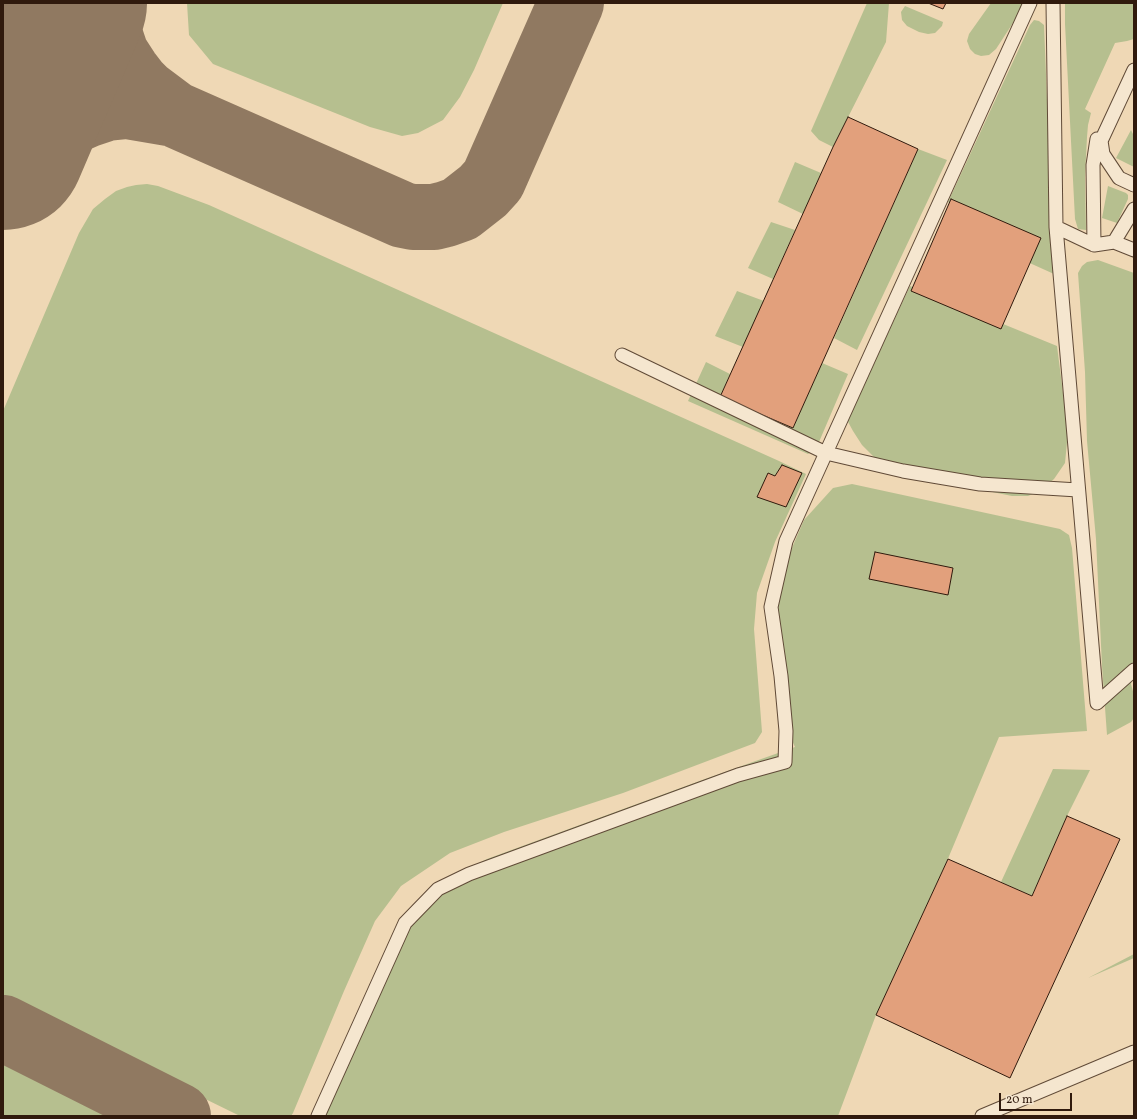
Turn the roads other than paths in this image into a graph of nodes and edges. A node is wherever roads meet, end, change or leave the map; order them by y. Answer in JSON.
{"nodes":[{"id":1,"x":1030,"y":3,"type":"edge"},
{"id":2,"x":1052,"y":3,"type":"edge"},
{"id":3,"x":1134,"y":70,"type":"edge"},
{"id":4,"x":1109,"y":123,"type":"junction"},
{"id":5,"x":1134,"y":185,"type":"edge"},
{"id":6,"x":1134,"y":209,"type":"edge"},
{"id":7,"x":1056,"y":227,"type":"junction"},
{"id":8,"x":1114,"y":242,"type":"junction"},
{"id":9,"x":1094,"y":245,"type":"junction"},
{"id":10,"x":1134,"y":250,"type":"edge"},
{"id":11,"x":622,"y":355,"type":"dead end"},
{"id":12,"x":826,"y":453,"type":"junction"},
{"id":13,"x":1078,"y":490,"type":"junction"},
{"id":14,"x":1134,"y":670,"type":"edge"},
{"id":15,"x":1134,"y":1052,"type":"edge"},
{"id":16,"x":318,"y":1116,"type":"edge"},
{"id":17,"x":982,"y":1116,"type":"edge"}],
"edges":[{"from":1,"to":12,"type":"lane"},
{"from":2,"to":7,"type":"lane"},
{"from":3,"to":4,"type":"lane"},
{"from":4,"to":5,"type":"lane"},
{"from":4,"to":9,"type":"lane"},
{"from":6,"to":8,"type":"lane"},
{"from":7,"to":9,"type":"lane"},
{"from":7,"to":13,"type":"lane"},
{"from":8,"to":9,"type":"lane"},
{"from":8,"to":10,"type":"lane"},
{"from":11,"to":12,"type":"lane"},
{"from":12,"to":13,"type":"lane"},
{"from":12,"to":16,"type":"lane"},
{"from":13,"to":14,"type":"lane"},
{"from":15,"to":17,"type":"lane"}]}
